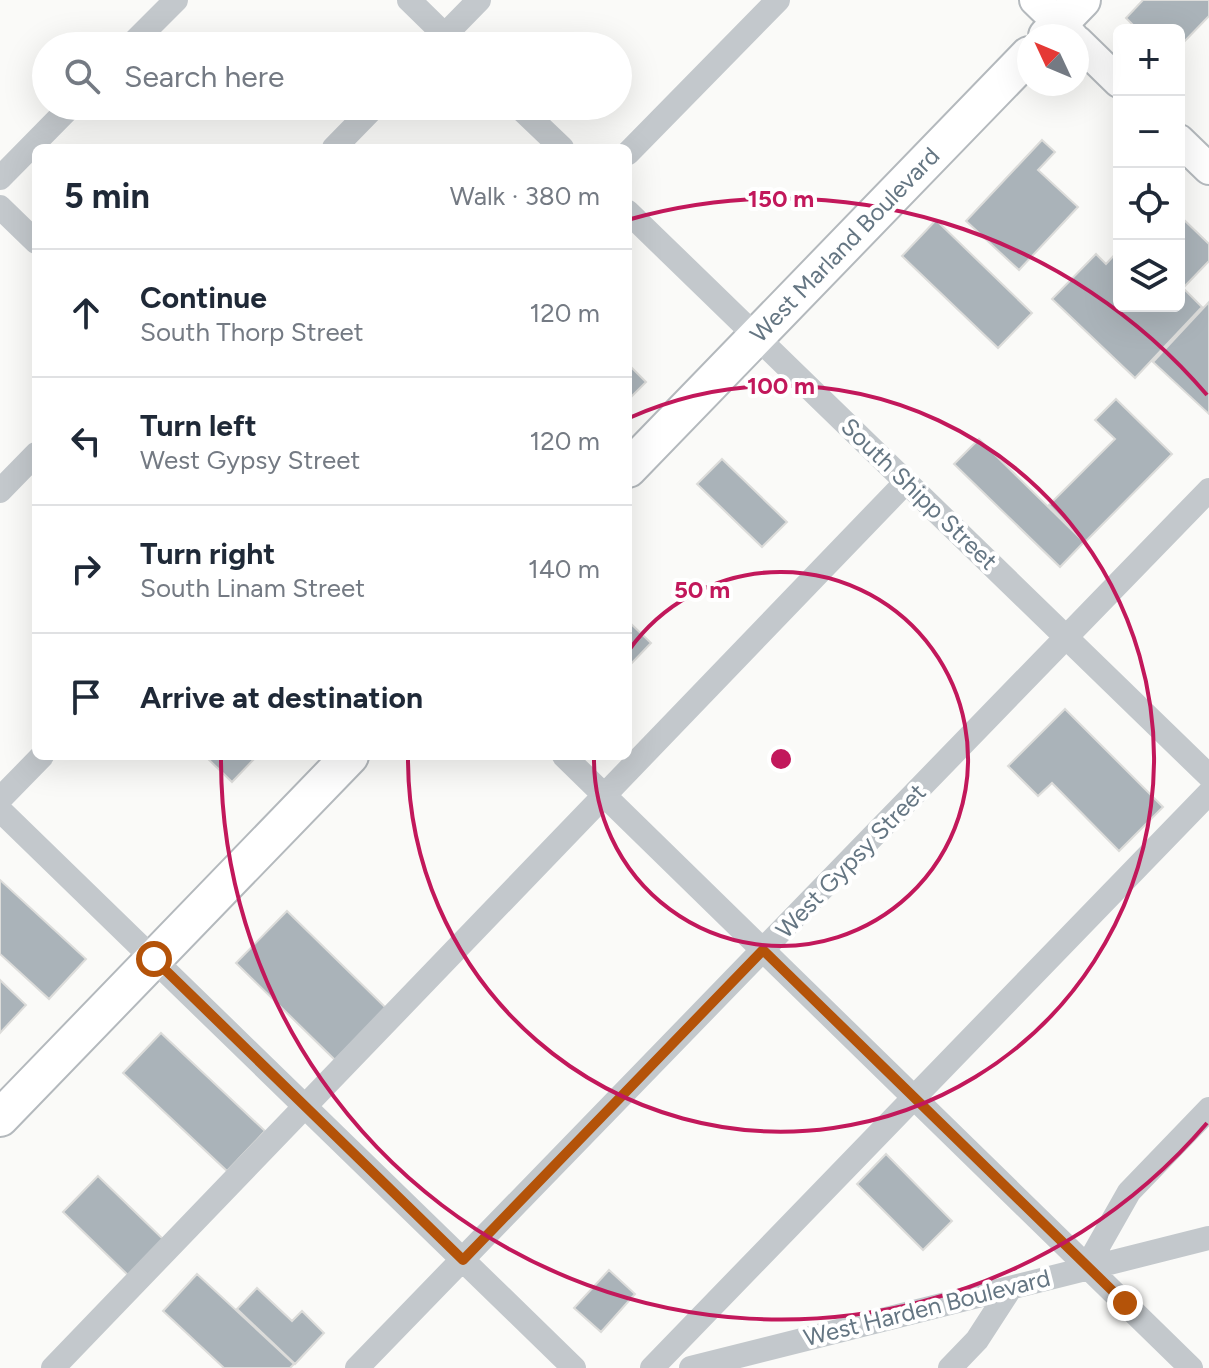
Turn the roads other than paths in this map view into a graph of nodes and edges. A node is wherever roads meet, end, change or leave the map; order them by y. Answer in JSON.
{"nodes":[{"id":1,"x":176,"y":0,"type":"edge"},
{"id":2,"x":409,"y":0,"type":"edge"},
{"id":3,"x":479,"y":0,"type":"edge"},
{"id":4,"x":778,"y":0,"type":"edge"},
{"id":5,"x":1062,"y":23,"type":"edge"},
{"id":6,"x":144,"y":32,"type":"edge"},
{"id":7,"x":436,"y":32,"type":"edge"},
{"id":8,"x":453,"y":32,"type":"edge"},
{"id":9,"x":1017,"y":67,"type":"edge"},
{"id":10,"x":1113,"y":76,"type":"edge"},
{"id":11,"x":57,"y":120,"type":"edge"},
{"id":12,"x":361,"y":120,"type":"edge"},
{"id":13,"x":533,"y":120,"type":"edge"},
{"id":14,"x":34,"y":144,"type":"edge"},
{"id":15,"x":338,"y":144,"type":"edge"},
{"id":16,"x":558,"y":144,"type":"edge"},
{"id":17,"x":32,"y":146,"type":"edge"},
{"id":18,"x":1185,"y":146,"type":"edge"},
{"id":19,"x":632,"y":149,"type":"edge"},
{"id":20,"x":1209,"y":169,"type":"edge"},
{"id":21,"x":0,"y":178,"type":"edge"},
{"id":22,"x":0,"y":207,"type":"edge"},
{"id":23,"x":632,"y":216,"type":"edge"},
{"id":24,"x":32,"y":238,"type":"edge"},
{"id":25,"x":756,"y":337,"type":"junction"},
{"id":26,"x":32,"y":458,"type":"edge"},
{"id":27,"x":632,"y":465,"type":"edge"},
{"id":28,"x":906,"y":482,"type":"junction"},
{"id":29,"x":1209,"y":490,"type":"edge"},
{"id":30,"x":0,"y":491,"type":"edge"},
{"id":31,"x":1067,"y":638,"type":"junction"},
{"id":32,"x":38,"y":760,"type":"edge"},
{"id":33,"x":346,"y":760,"type":"edge"},
{"id":34,"x":568,"y":760,"type":"edge"},
{"id":35,"x":1209,"y":776,"type":"edge"},
{"id":36,"x":1209,"y":793,"type":"edge"},
{"id":37,"x":604,"y":795,"type":"junction"},
{"id":38,"x":0,"y":799,"type":"edge"},
{"id":39,"x":0,"y":810,"type":"edge"},
{"id":40,"x":763,"y":950,"type":"junction"},
{"id":41,"x":154,"y":959,"type":"junction"},
{"id":42,"x":913,"y":1097,"type":"junction"},
{"id":43,"x":305,"y":1106,"type":"junction"},
{"id":44,"x":1209,"y":1109,"type":"edge"},
{"id":45,"x":0,"y":1118,"type":"edge"},
{"id":46,"x":1209,"y":1238,"type":"edge"},
{"id":47,"x":463,"y":1260,"type":"junction"},
{"id":48,"x":1087,"y":1266,"type":"junction"},
{"id":49,"x":1010,"y":1289,"type":"junction"},
{"id":50,"x":53,"y":1368,"type":"edge"},
{"id":51,"x":357,"y":1368,"type":"edge"},
{"id":52,"x":574,"y":1368,"type":"edge"},
{"id":53,"x":652,"y":1368,"type":"edge"},
{"id":54,"x":691,"y":1368,"type":"edge"},
{"id":55,"x":950,"y":1368,"type":"edge"},
{"id":56,"x":1191,"y":1368,"type":"edge"}],
"edges":[{"from":1,"to":6,"type":"street"},
{"from":2,"to":7,"type":"street"},
{"from":3,"to":8,"type":"street"},
{"from":4,"to":19,"type":"street"},
{"from":5,"to":10,"type":"main road"},
{"from":9,"to":25,"type":"highway","name":"West Marland Boulevard"},
{"from":11,"to":14,"type":"street"},
{"from":12,"to":15,"type":"street"},
{"from":13,"to":16,"type":"street"},
{"from":17,"to":21,"type":"street"},
{"from":18,"to":20,"type":"main road"},
{"from":22,"to":24,"type":"street"},
{"from":23,"to":25,"type":"street","name":"South Shipp Street"},
{"from":25,"to":27,"type":"highway","name":"West Marland Boulevard"},
{"from":25,"to":28,"type":"street","name":"South Shipp Street"},
{"from":26,"to":30,"type":"street"},
{"from":28,"to":31,"type":"street","name":"South Shipp Street"},
{"from":28,"to":37,"type":"street"},
{"from":29,"to":31,"type":"street","name":"West Gypsy Street"},
{"from":31,"to":35,"type":"street","name":"South Shipp Street"},
{"from":31,"to":40,"type":"street","name":"West Gypsy Street"},
{"from":32,"to":38,"type":"street"},
{"from":33,"to":41,"type":"highway"},
{"from":34,"to":37,"type":"street"},
{"from":36,"to":42,"type":"street"},
{"from":37,"to":40,"type":"street"},
{"from":37,"to":43,"type":"street"},
{"from":39,"to":41,"type":"street"},
{"from":40,"to":42,"type":"street"},
{"from":40,"to":47,"type":"street","name":"West Gypsy Street"},
{"from":41,"to":43,"type":"street"},
{"from":41,"to":45,"type":"highway"},
{"from":42,"to":48,"type":"street"},
{"from":42,"to":53,"type":"street"},
{"from":43,"to":47,"type":"street"},
{"from":43,"to":50,"type":"street"},
{"from":44,"to":48,"type":"street"},
{"from":46,"to":48,"type":"street","name":"West Harden Boulevard"},
{"from":47,"to":51,"type":"street","name":"West Gypsy Street"},
{"from":47,"to":52,"type":"street"},
{"from":48,"to":49,"type":"street","name":"West Harden Boulevard"},
{"from":48,"to":56,"type":"street"},
{"from":49,"to":54,"type":"street","name":"West Harden Boulevard"},
{"from":49,"to":55,"type":"street"}]}
